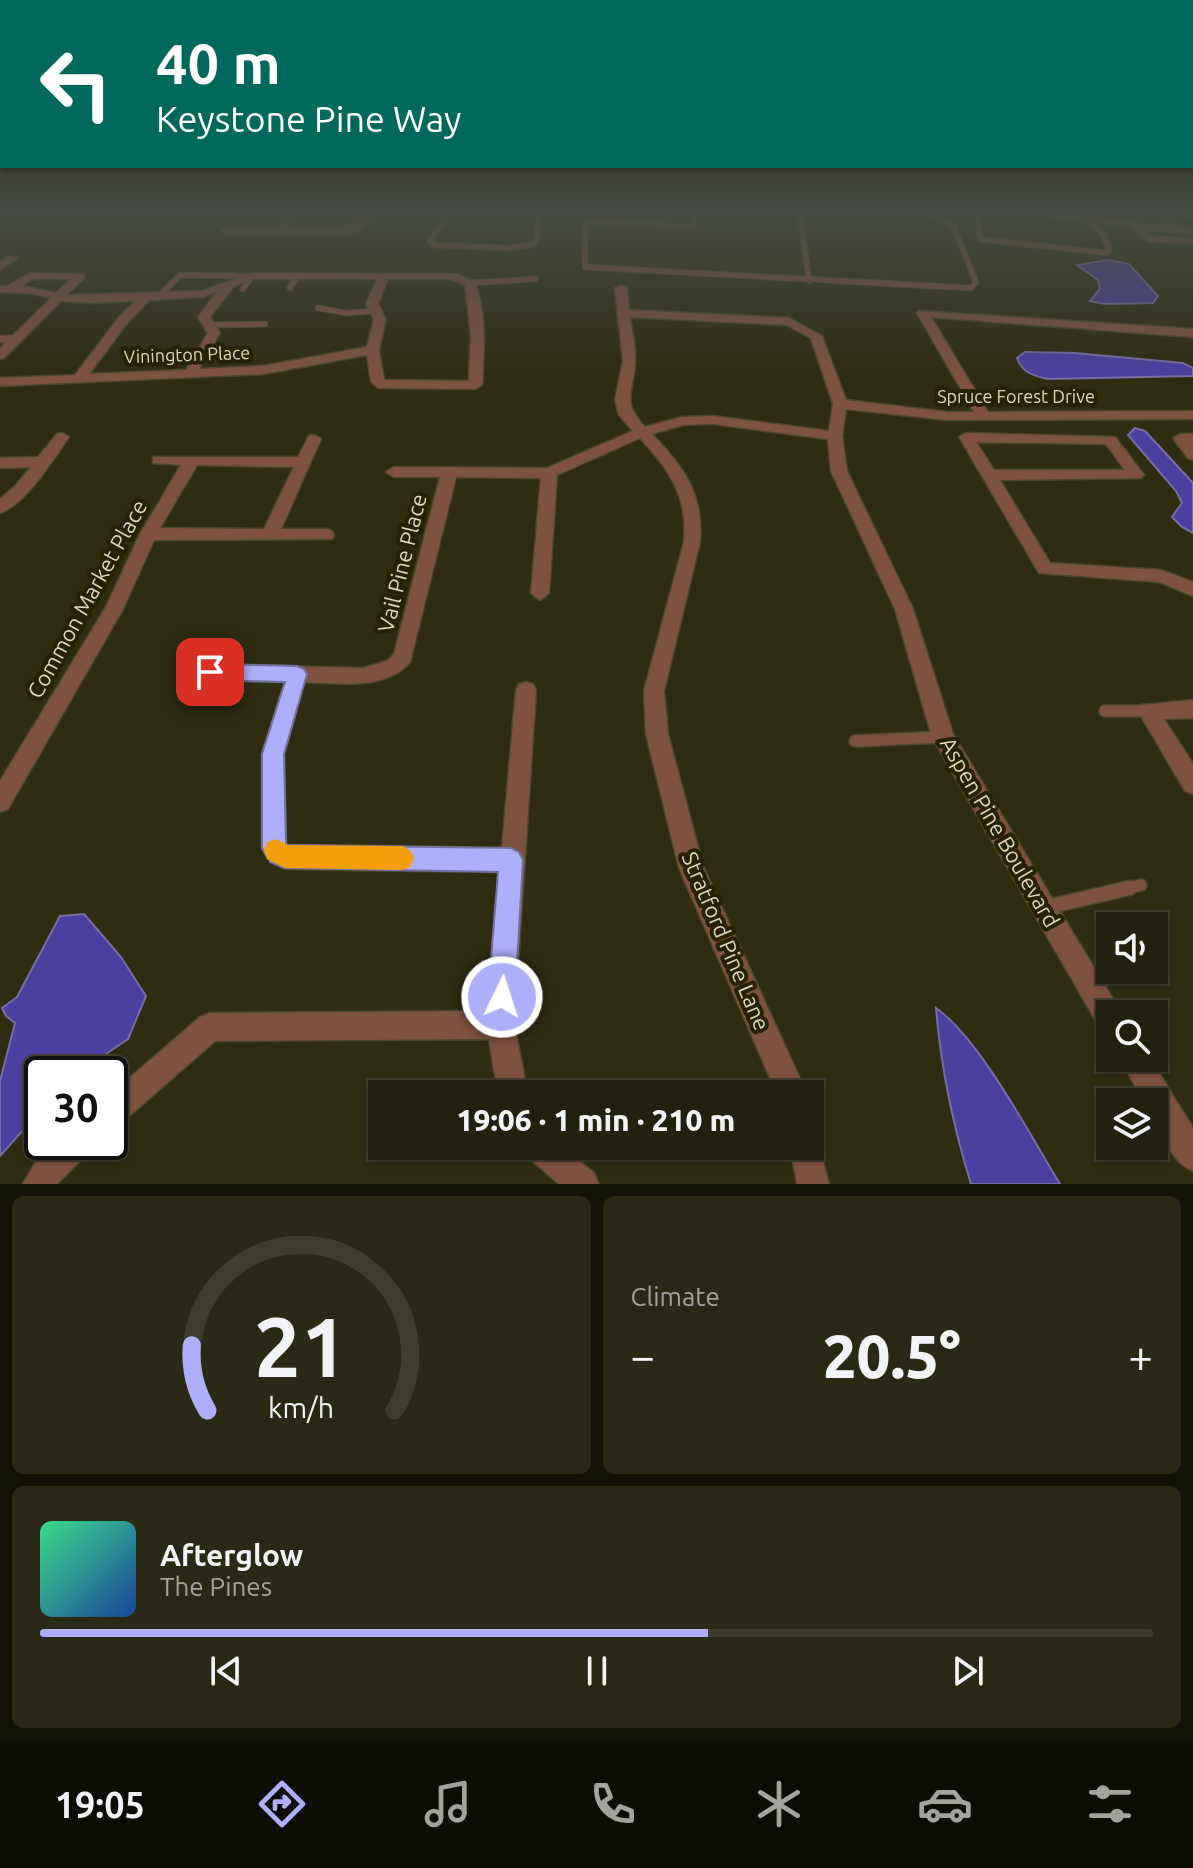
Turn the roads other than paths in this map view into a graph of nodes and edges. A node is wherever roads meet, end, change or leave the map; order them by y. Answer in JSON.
{"nodes":[{"id":1,"x":605,"y":268,"type":"edge"},
{"id":2,"x":807,"y":268,"type":"edge"},
{"id":3,"x":969,"y":268,"type":"edge"},
{"id":4,"x":252,"y":276,"type":"junction"},
{"id":5,"x":297,"y":276,"type":"junction"},
{"id":6,"x":384,"y":276,"type":"junction"},
{"id":7,"x":535,"y":279,"type":"dead end"},
{"id":8,"x":809,"y":281,"type":"junction"},
{"id":9,"x":470,"y":283,"type":"junction"},
{"id":10,"x":237,"y":286,"type":"junction"},
{"id":11,"x":290,"y":288,"type":"dead end"},
{"id":12,"x":621,"y":288,"type":"dead end"},
{"id":13,"x":5,"y":289,"type":"edge"},
{"id":14,"x":60,"y":296,"type":"junction"},
{"id":15,"x":151,"y":298,"type":"junction"},
{"id":16,"x":318,"y":308,"type":"dead end"},
{"id":17,"x":371,"y":311,"type":"junction"},
{"id":18,"x":624,"y":313,"type":"junction"},
{"id":19,"x":265,"y":324,"type":"dead end"},
{"id":20,"x":209,"y":325,"type":"junction"},
{"id":21,"x":1193,"y":333,"type":"edge"},
{"id":22,"x":0,"y":339,"type":"edge"},
{"id":23,"x":16,"y":339,"type":"junction"},
{"id":24,"x":373,"y":350,"type":"junction"},
{"id":25,"x":0,"y":355,"type":"edge"},
{"id":26,"x":191,"y":372,"type":"junction"},
{"id":27,"x":80,"y":377,"type":"junction"},
{"id":28,"x":0,"y":382,"type":"edge"},
{"id":29,"x":840,"y":404,"type":"junction"},
{"id":30,"x":1193,"y":415,"type":"edge"},
{"id":31,"x":984,"y":416,"type":"junction"},
{"id":32,"x":642,"y":432,"type":"junction"},
{"id":33,"x":835,"y":436,"type":"junction"},
{"id":34,"x":62,"y":437,"type":"dead end"},
{"id":35,"x":1193,"y":438,"type":"edge"},
{"id":36,"x":314,"y":439,"type":"dead end"},
{"id":37,"x":1193,"y":455,"type":"edge"},
{"id":38,"x":158,"y":460,"type":"dead end"},
{"id":39,"x":192,"y":460,"type":"junction"},
{"id":40,"x":43,"y":462,"type":"junction"},
{"id":41,"x":303,"y":462,"type":"junction"},
{"id":42,"x":0,"y":463,"type":"edge"},
{"id":43,"x":394,"y":472,"type":"dead end"},
{"id":44,"x":449,"y":473,"type":"junction"},
{"id":45,"x":549,"y":473,"type":"junction"},
{"id":46,"x":989,"y":475,"type":"junction"},
{"id":47,"x":0,"y":508,"type":"edge"},
{"id":48,"x":148,"y":534,"type":"junction"},
{"id":49,"x":270,"y":535,"type":"junction"},
{"id":50,"x":326,"y":535,"type":"dead end"},
{"id":51,"x":1193,"y":589,"type":"edge"},
{"id":52,"x":540,"y":593,"type":"dead end"},
{"id":53,"x":210,"y":672,"type":"dead end"},
{"id":54,"x":297,"y":674,"type":"junction"},
{"id":55,"x":526,"y":690,"type":"dead end"},
{"id":56,"x":1193,"y":709,"type":"edge"},
{"id":57,"x":1105,"y":711,"type":"dead end"},
{"id":58,"x":1148,"y":711,"type":"junction"},
{"id":59,"x":943,"y":737,"type":"junction"},
{"id":60,"x":855,"y":741,"type":"dead end"},
{"id":61,"x":1193,"y":784,"type":"edge"},
{"id":62,"x":0,"y":802,"type":"edge"},
{"id":63,"x":511,"y":860,"type":"junction"},
{"id":64,"x":1141,"y":885,"type":"dead end"},
{"id":65,"x":1044,"y":908,"type":"junction"},
{"id":66,"x":1099,"y":1000,"type":"edge"},
{"id":67,"x":500,"y":1025,"type":"junction"},
{"id":68,"x":1142,"y":1072,"type":"edge"},
{"id":69,"x":510,"y":1080,"type":"edge"},
{"id":70,"x":786,"y":1080,"type":"edge"},
{"id":71,"x":128,"y":1098,"type":"edge"},
{"id":72,"x":1193,"y":1156,"type":"edge"},
{"id":73,"x":57,"y":1160,"type":"edge"},
{"id":74,"x":555,"y":1160,"type":"edge"},
{"id":75,"x":808,"y":1160,"type":"edge"},
{"id":76,"x":39,"y":1184,"type":"edge"},
{"id":77,"x":583,"y":1184,"type":"edge"},
{"id":78,"x":813,"y":1184,"type":"edge"}],
"edges":[{"from":1,"to":8,"type":"lane"},
{"from":2,"to":8,"type":"lane"},
{"from":3,"to":8,"type":"lane"},
{"from":4,"to":5,"type":"street"},
{"from":4,"to":10,"type":"street"},
{"from":4,"to":15,"type":"lane"},
{"from":5,"to":6,"type":"street"},
{"from":5,"to":11,"type":"lane"},
{"from":6,"to":9,"type":"street"},
{"from":6,"to":17,"type":"street"},
{"from":7,"to":9,"type":"lane"},
{"from":9,"to":24,"type":"street"},
{"from":10,"to":15,"type":"street"},
{"from":10,"to":20,"type":"street"},
{"from":12,"to":18,"type":"street","name":"Stratford Pine Lane"},
{"from":13,"to":14,"type":"street"},
{"from":13,"to":14,"type":"street"},
{"from":14,"to":15,"type":"street"},
{"from":14,"to":23,"type":"street"},
{"from":15,"to":27,"type":"street"},
{"from":16,"to":17,"type":"lane"},
{"from":17,"to":24,"type":"street"},
{"from":18,"to":29,"type":"street","name":"Aspen Pine Boulevard"},
{"from":18,"to":32,"type":"street","name":"Stratford Pine Lane"},
{"from":19,"to":20,"type":"lane"},
{"from":20,"to":26,"type":"street"},
{"from":21,"to":31,"type":"street"},
{"from":22,"to":23,"type":"lane"},
{"from":23,"to":25,"type":"street"},
{"from":24,"to":26,"type":"street","name":"Vinington Place"},
{"from":26,"to":27,"type":"street","name":"Vinington Place"},
{"from":27,"to":28,"type":"street","name":"Vinington Place"},
{"from":29,"to":31,"type":"street","name":"Spruce Forest Drive"},
{"from":29,"to":33,"type":"street","name":"Aspen Pine Boulevard"},
{"from":30,"to":31,"type":"street","name":"Spruce Forest Drive"},
{"from":32,"to":33,"type":"street"},
{"from":32,"to":45,"type":"street"},
{"from":32,"to":70,"type":"street","name":"Stratford Pine Lane"},
{"from":33,"to":59,"type":"street","name":"Aspen Pine Boulevard"},
{"from":34,"to":40,"type":"street"},
{"from":35,"to":37,"type":"street"},
{"from":36,"to":41,"type":"street"},
{"from":38,"to":39,"type":"street"},
{"from":39,"to":41,"type":"street"},
{"from":39,"to":48,"type":"street","name":"Common Market Place"},
{"from":40,"to":42,"type":"street"},
{"from":40,"to":47,"type":"street"},
{"from":41,"to":49,"type":"street"},
{"from":43,"to":44,"type":"street"},
{"from":44,"to":45,"type":"street"},
{"from":44,"to":54,"type":"street","name":"Vail Pine Place"},
{"from":45,"to":52,"type":"street"},
{"from":46,"to":46,"type":"street"},
{"from":46,"to":51,"type":"street"},
{"from":48,"to":49,"type":"street"},
{"from":48,"to":62,"type":"street","name":"Common Market Place"},
{"from":49,"to":50,"type":"street"},
{"from":53,"to":54,"type":"street","name":"Vail Pine Place"},
{"from":54,"to":63,"type":"street"},
{"from":55,"to":63,"type":"street"},
{"from":56,"to":58,"type":"street"},
{"from":57,"to":58,"type":"lane"},
{"from":58,"to":61,"type":"street"},
{"from":59,"to":60,"type":"lane"},
{"from":59,"to":65,"type":"street","name":"Aspen Pine Boulevard"},
{"from":63,"to":67,"type":"street"},
{"from":64,"to":65,"type":"lane"},
{"from":65,"to":66,"type":"street","name":"Aspen Pine Boulevard"},
{"from":67,"to":69,"type":"street"},
{"from":67,"to":71,"type":"street"},
{"from":68,"to":72,"type":"street"},
{"from":73,"to":76,"type":"street"},
{"from":74,"to":77,"type":"street"},
{"from":75,"to":78,"type":"street"}]}
